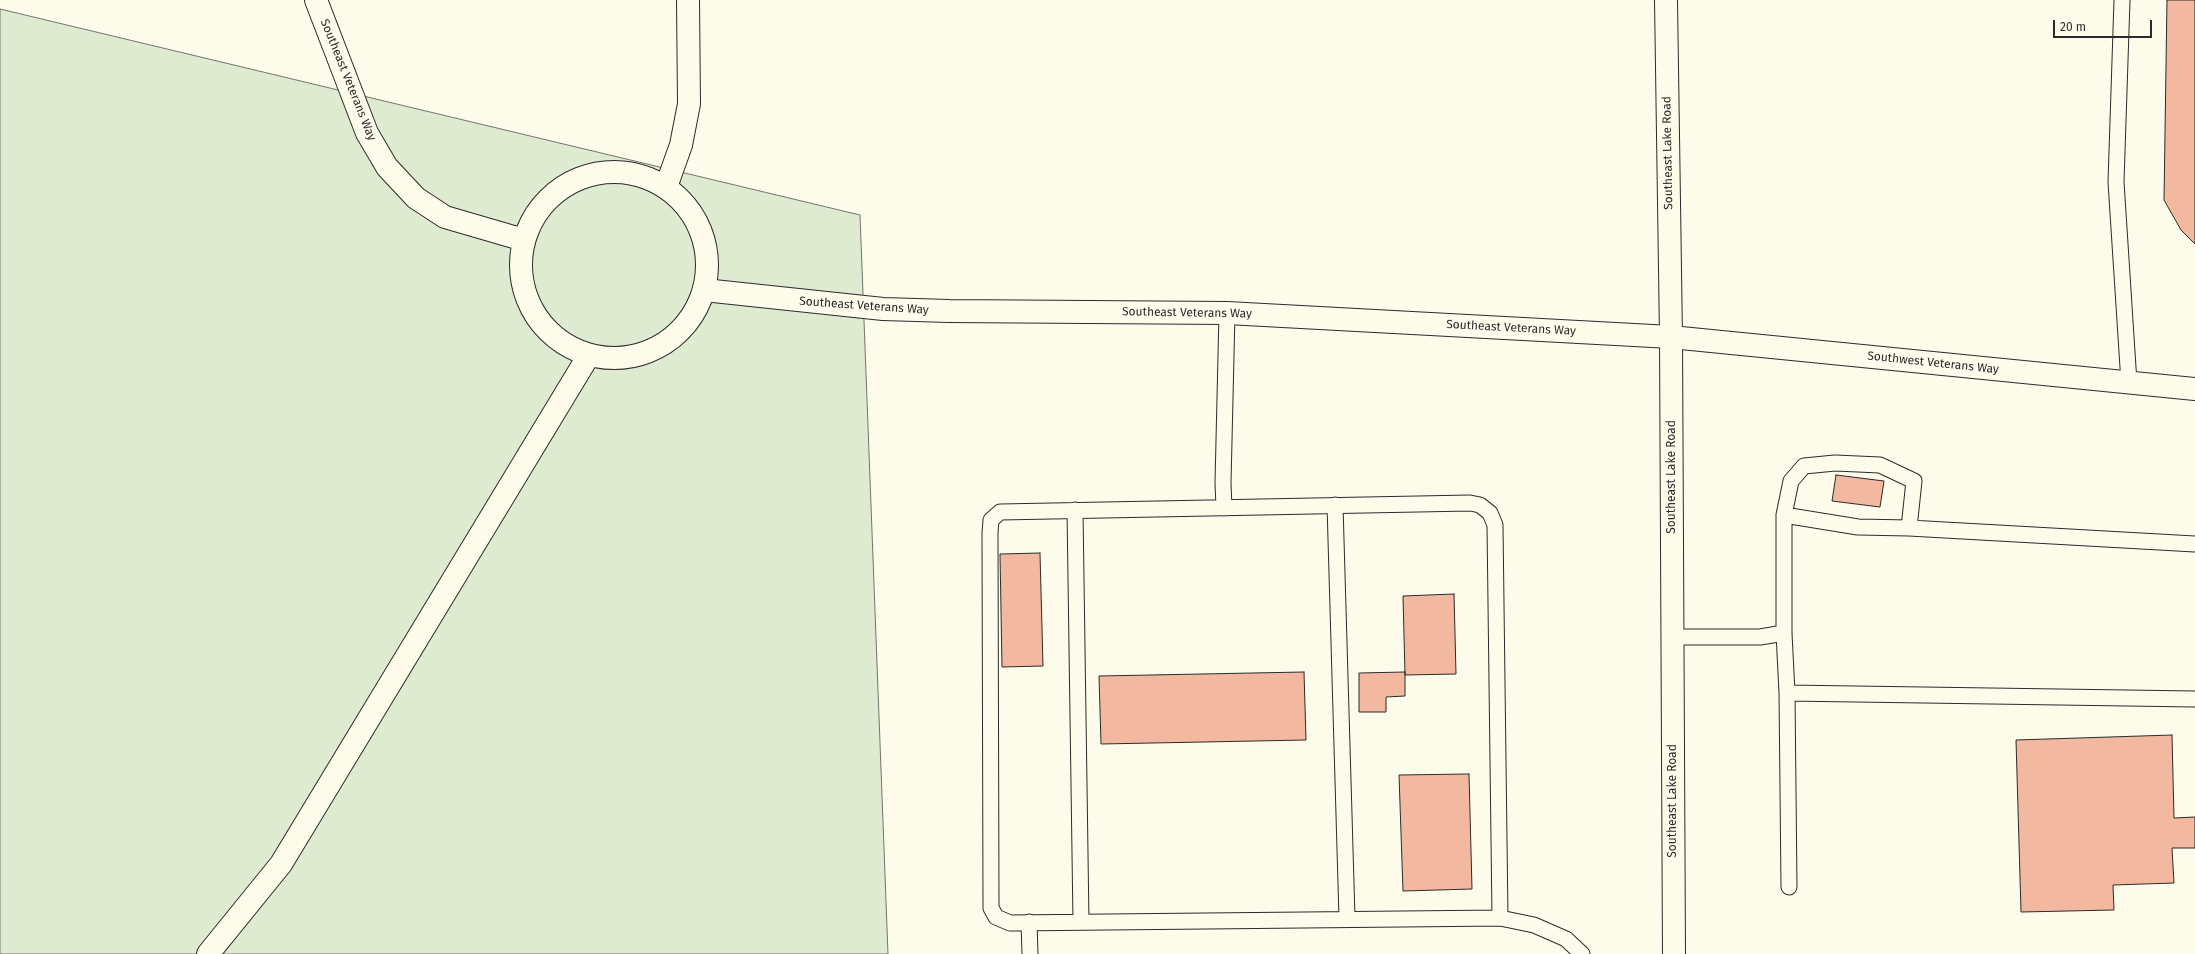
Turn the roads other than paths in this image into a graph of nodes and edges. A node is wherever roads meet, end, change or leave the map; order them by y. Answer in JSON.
{"nodes":[{"id":1,"x":316,"y":0,"type":"edge"},
{"id":2,"x":688,"y":0,"type":"edge"},
{"id":3,"x":1666,"y":0,"type":"edge"},
{"id":4,"x":2122,"y":0,"type":"edge"},
{"id":5,"x":666,"y":187,"type":"junction"},
{"id":6,"x":524,"y":240,"type":"junction"},
{"id":7,"x":704,"y":290,"type":"junction"},
{"id":8,"x":1227,"y":313,"type":"junction"},
{"id":9,"x":1671,"y":337,"type":"junction"},
{"id":10,"x":589,"y":355,"type":"junction"},
{"id":11,"x":2129,"y":383,"type":"junction"},
{"id":12,"x":2195,"y":390,"type":"edge"},
{"id":13,"x":1335,"y":505,"type":"junction"},
{"id":14,"x":1224,"y":508,"type":"junction"},
{"id":15,"x":1075,"y":510,"type":"junction"},
{"id":16,"x":1784,"y":515,"type":"junction"},
{"id":17,"x":1909,"y":528,"type":"junction"},
{"id":18,"x":2195,"y":544,"type":"edge"},
{"id":19,"x":1784,"y":633,"type":"junction"},
{"id":20,"x":1672,"y":637,"type":"junction"},
{"id":21,"x":1787,"y":693,"type":"junction"},
{"id":22,"x":2195,"y":698,"type":"edge"},
{"id":23,"x":1789,"y":887,"type":"dead end"},
{"id":24,"x":1346,"y":918,"type":"junction"},
{"id":25,"x":1500,"y":918,"type":"junction"},
{"id":26,"x":1029,"y":922,"type":"junction"},
{"id":27,"x":1081,"y":922,"type":"junction"},
{"id":28,"x":208,"y":954,"type":"edge"},
{"id":29,"x":1030,"y":954,"type":"edge"},
{"id":30,"x":1582,"y":954,"type":"edge"},
{"id":31,"x":1674,"y":954,"type":"edge"}],
"edges":[{"from":1,"to":6,"type":"main road","name":"Southeast Veterans Way"},
{"from":2,"to":5,"type":"main road"},
{"from":3,"to":9,"type":"main road","name":"Southeast Lake Road"},
{"from":4,"to":11,"type":"lane"},
{"from":5,"to":6,"type":"main road"},
{"from":5,"to":7,"type":"main road"},
{"from":6,"to":10,"type":"main road"},
{"from":7,"to":8,"type":"main road","name":"Southeast Veterans Way"},
{"from":7,"to":10,"type":"main road"},
{"from":8,"to":9,"type":"main road","name":"Southeast Veterans Way"},
{"from":8,"to":14,"type":"lane"},
{"from":9,"to":11,"type":"main road","name":"Southwest Veterans Way"},
{"from":9,"to":20,"type":"main road","name":"Southeast Lake Road"},
{"from":10,"to":28,"type":"main road"},
{"from":11,"to":12,"type":"main road","name":"Southwest Veterans Way"},
{"from":13,"to":14,"type":"lane"},
{"from":13,"to":24,"type":"lane"},
{"from":13,"to":25,"type":"lane"},
{"from":14,"to":15,"type":"lane"},
{"from":15,"to":26,"type":"lane"},
{"from":15,"to":27,"type":"lane"},
{"from":16,"to":17,"type":"lane"},
{"from":16,"to":17,"type":"lane"},
{"from":16,"to":19,"type":"lane"},
{"from":17,"to":18,"type":"lane"},
{"from":19,"to":20,"type":"lane"},
{"from":19,"to":21,"type":"lane"},
{"from":20,"to":31,"type":"main road","name":"Southeast Lake Road"},
{"from":21,"to":22,"type":"lane"},
{"from":21,"to":23,"type":"lane"},
{"from":24,"to":25,"type":"lane"},
{"from":24,"to":27,"type":"lane"},
{"from":25,"to":30,"type":"lane"},
{"from":26,"to":27,"type":"lane"},
{"from":26,"to":29,"type":"lane"}]}
